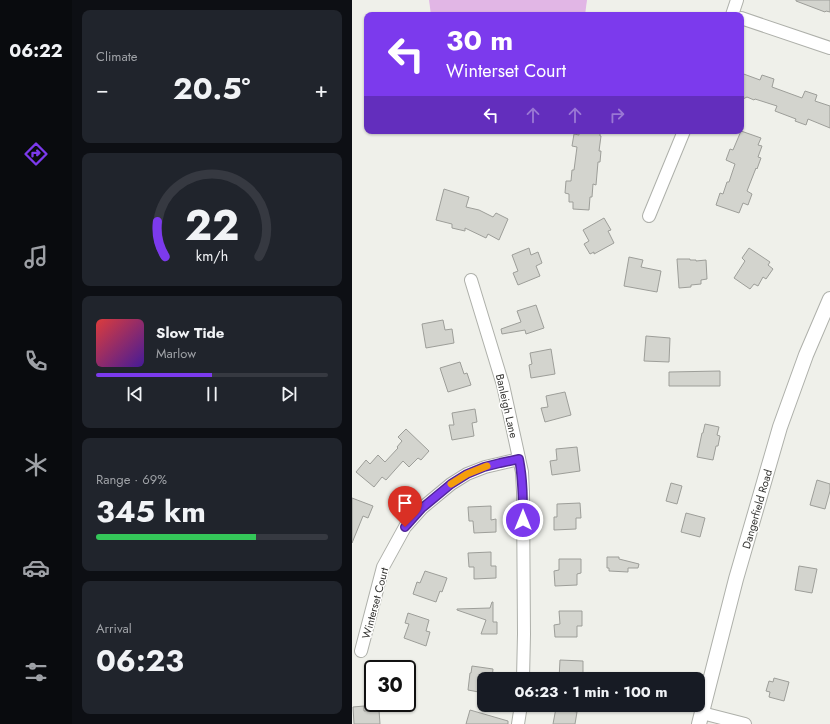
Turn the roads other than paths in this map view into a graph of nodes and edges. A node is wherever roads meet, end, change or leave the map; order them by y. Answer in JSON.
{"nodes":[{"id":1,"x":737,"y":0,"type":"edge"},
{"id":2,"x":733,"y":12,"type":"edge"},
{"id":3,"x":744,"y":19,"type":"edge"},
{"id":4,"x":830,"y":48,"type":"edge"},
{"id":5,"x":683,"y":134,"type":"edge"},
{"id":6,"x":649,"y":216,"type":"dead end"},
{"id":7,"x":471,"y":280,"type":"dead end"},
{"id":8,"x":830,"y":299,"type":"edge"},
{"id":9,"x":519,"y":459,"type":"junction"},
{"id":10,"x":361,"y":651,"type":"dead end"},
{"id":11,"x":523,"y":672,"type":"edge"},
{"id":12,"x":520,"y":712,"type":"edge"},
{"id":13,"x":701,"y":718,"type":"edge"},
{"id":14,"x":518,"y":724,"type":"edge"},
{"id":15,"x":745,"y":724,"type":"edge"}],
"edges":[{"from":1,"to":2,"type":"street"},
{"from":3,"to":4,"type":"street"},
{"from":5,"to":6,"type":"street"},
{"from":7,"to":9,"type":"street","name":"Banleigh Lane"},
{"from":8,"to":13,"type":"street","name":"Dangerfield Road"},
{"from":9,"to":10,"type":"street","name":"Winterset Court"},
{"from":9,"to":11,"type":"street","name":"Banleigh Lane"},
{"from":12,"to":14,"type":"street"},
{"from":13,"to":15,"type":"street"}]}
